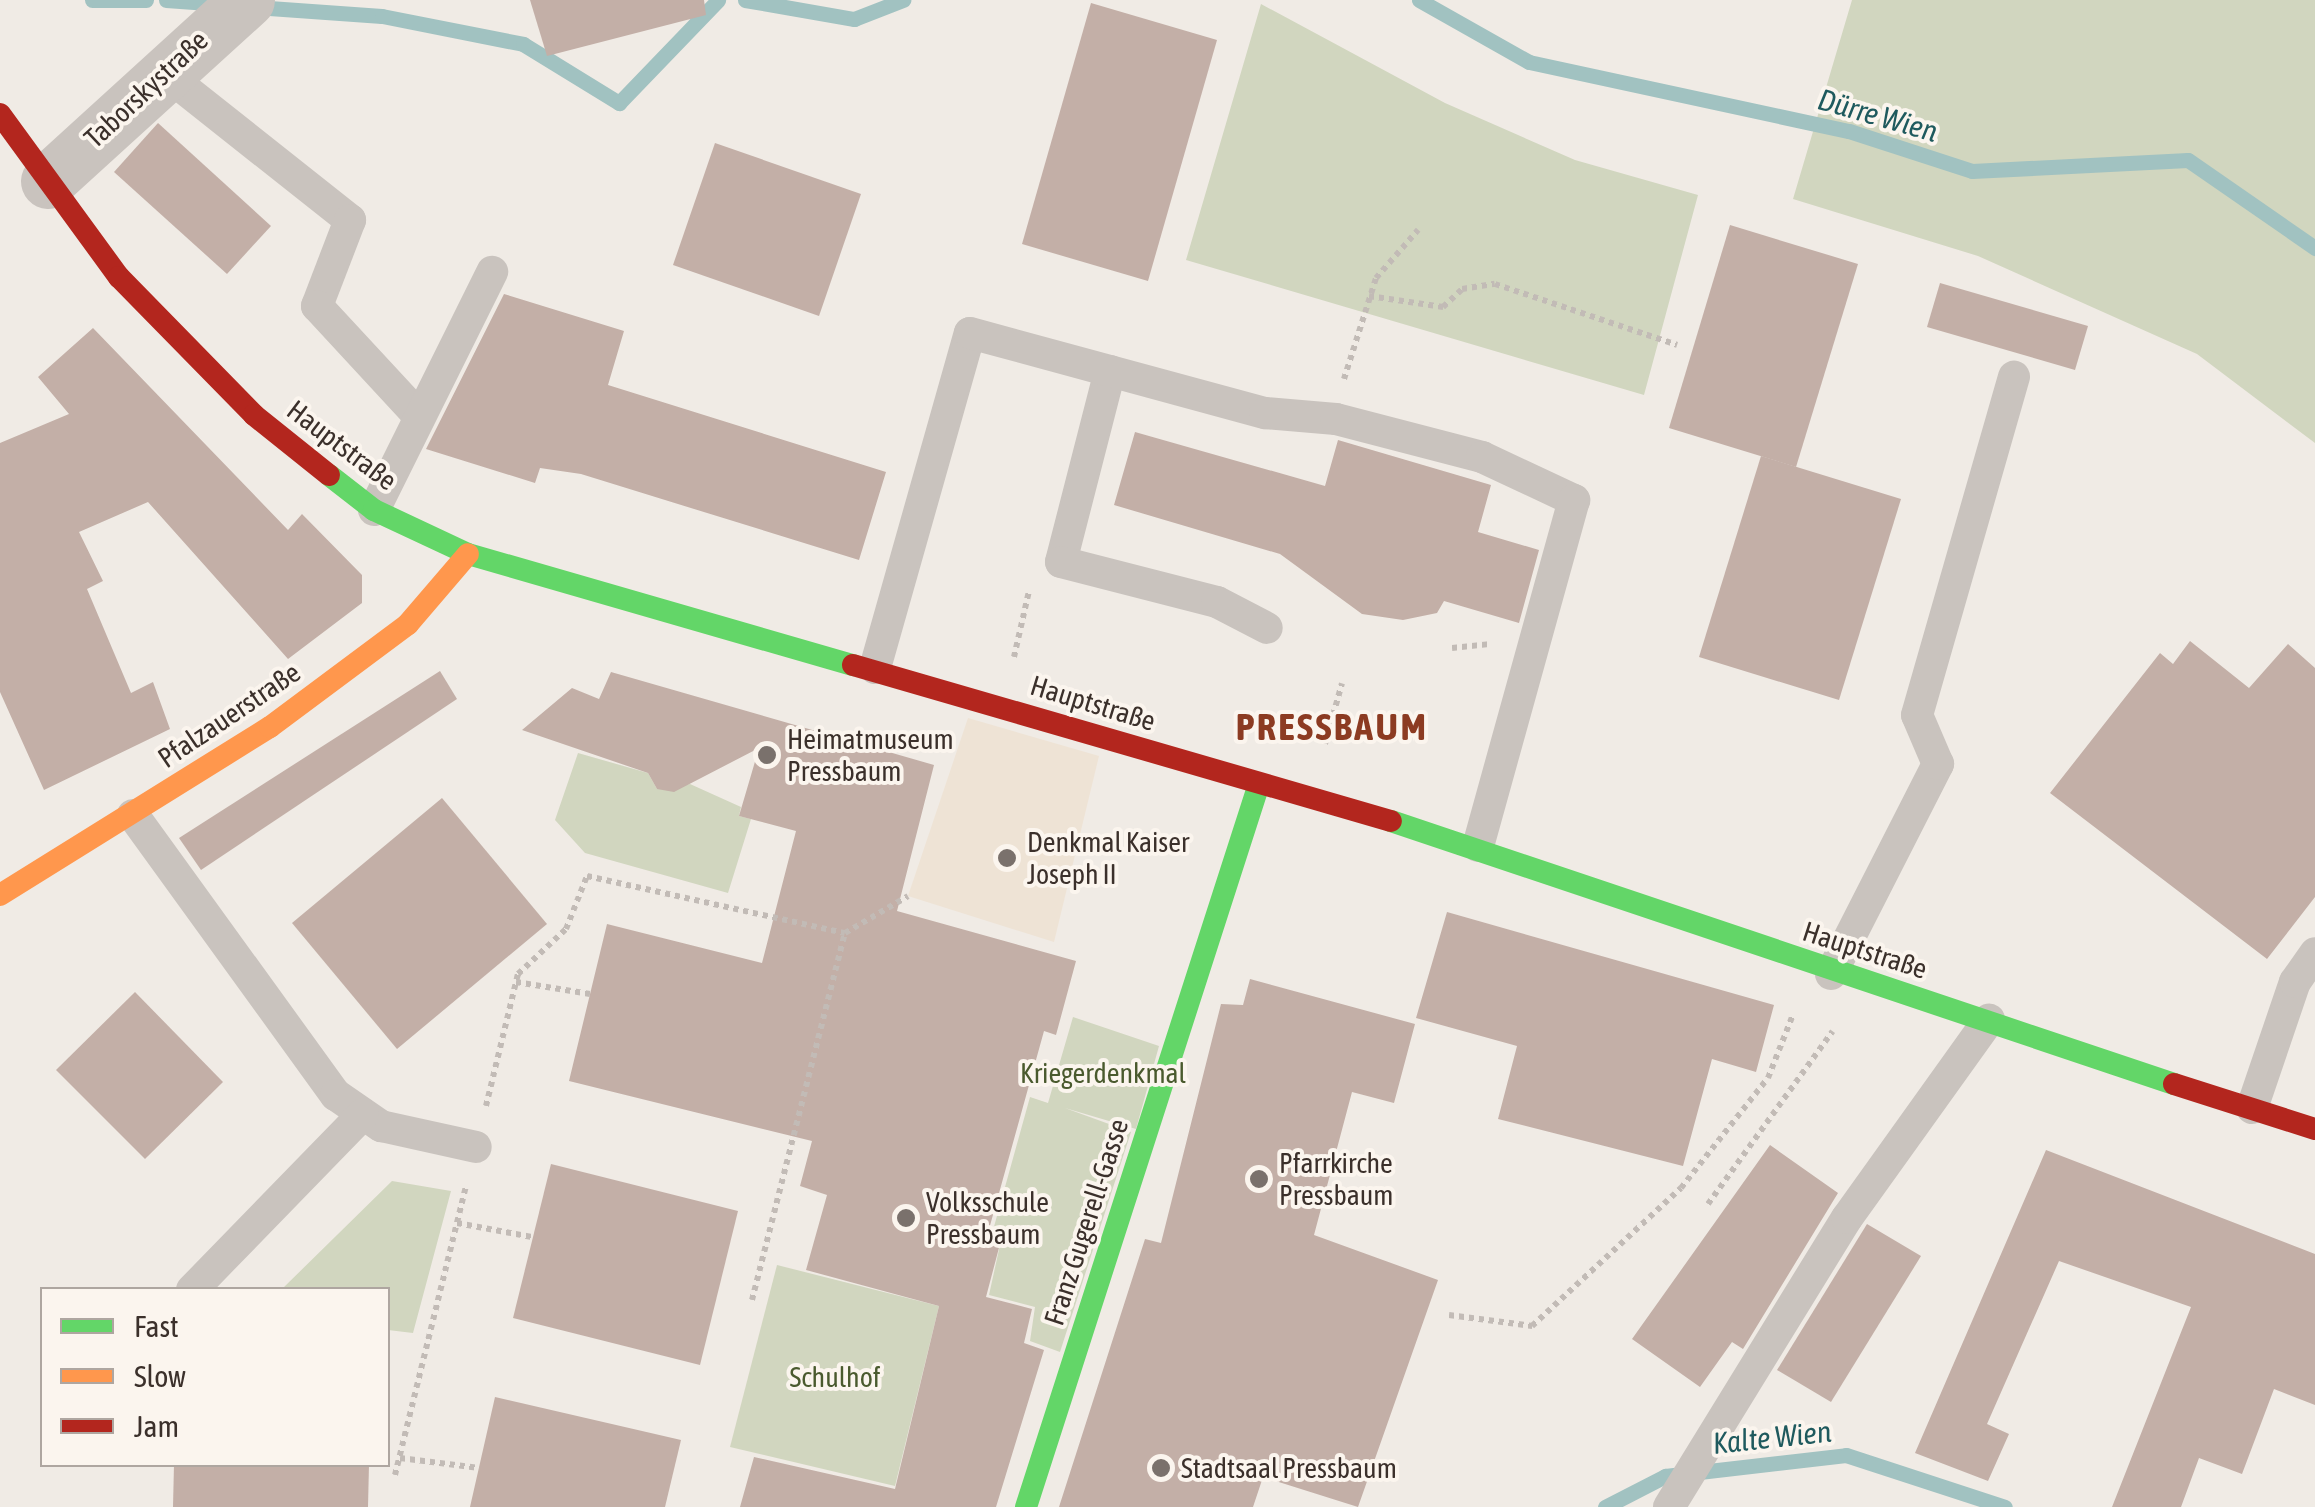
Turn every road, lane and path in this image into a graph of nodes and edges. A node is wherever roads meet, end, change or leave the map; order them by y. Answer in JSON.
{"nodes":[{"id":1,"x":247,"y":0,"type":"edge"},
{"id":2,"x":176,"y":57,"type":"junction"},
{"id":3,"x":0,"y":114,"type":"edge"},
{"id":4,"x":48,"y":181,"type":"junction"},
{"id":5,"x":1418,"y":230,"type":"dead end"},
{"id":6,"x":492,"y":272,"type":"dead end"},
{"id":7,"x":1369,"y":296,"type":"junction"},
{"id":8,"x":1353,"y":334,"type":"dead end"},
{"id":9,"x":1678,"y":345,"type":"dead end"},
{"id":10,"x":1110,"y":371,"type":"junction"},
{"id":11,"x":2014,"y":377,"type":"dead end"},
{"id":12,"x":418,"y":414,"type":"junction"},
{"id":13,"x":374,"y":510,"type":"junction"},
{"id":14,"x":468,"y":554,"type":"junction"},
{"id":15,"x":1060,"y":562,"type":"junction"},
{"id":16,"x":1268,"y":628,"type":"dead end"},
{"id":17,"x":875,"y":668,"type":"junction"},
{"id":18,"x":1003,"y":707,"type":"junction"},
{"id":19,"x":1259,"y":784,"type":"junction"},
{"id":20,"x":134,"y":814,"type":"junction"},
{"id":21,"x":1478,"y":846,"type":"junction"},
{"id":22,"x":0,"y":895,"type":"edge"},
{"id":23,"x":908,"y":896,"type":"dead end"},
{"id":24,"x":845,"y":933,"type":"junction"},
{"id":25,"x":2315,"y":954,"type":"edge"},
{"id":26,"x":1832,"y":974,"type":"junction"},
{"id":27,"x":516,"y":982,"type":"junction"},
{"id":28,"x":2305,"y":986,"type":"edge"},
{"id":29,"x":590,"y":994,"type":"dead end"},
{"id":30,"x":1989,"y":1020,"type":"junction"},
{"id":31,"x":2252,"y":1108,"type":"junction"},
{"id":32,"x":363,"y":1114,"type":"junction"},
{"id":33,"x":2315,"y":1129,"type":"edge"},
{"id":34,"x":476,"y":1147,"type":"junction"},
{"id":35,"x":1708,"y":1204,"type":"dead end"},
{"id":36,"x":458,"y":1223,"type":"junction"},
{"id":37,"x":532,"y":1237,"type":"dead end"},
{"id":38,"x":195,"y":1287,"type":"edge"},
{"id":39,"x":752,"y":1300,"type":"dead end"},
{"id":40,"x":1448,"y":1314,"type":"dead end"},
{"id":41,"x":400,"y":1458,"type":"junction"},
{"id":42,"x":479,"y":1468,"type":"dead end"},
{"id":43,"x":396,"y":1475,"type":"dead end"},
{"id":44,"x":1026,"y":1507,"type":"edge"},
{"id":45,"x":1669,"y":1507,"type":"edge"}],
"edges":[{"from":1,"to":2,"type":"street","name":"Taborskystraße"},
{"from":2,"to":4,"type":"street","name":"Taborskystraße"},
{"from":2,"to":12,"type":"lane"},
{"from":3,"to":4,"type":"main road","name":"Hauptstraße"},
{"from":4,"to":13,"type":"main road","name":"Hauptstraße"},
{"from":5,"to":7,"type":"path"},
{"from":6,"to":12,"type":"lane"},
{"from":7,"to":8,"type":"path"},
{"from":7,"to":9,"type":"path"},
{"from":10,"to":15,"type":"lane"},
{"from":10,"to":17,"type":"lane"},
{"from":10,"to":21,"type":"lane"},
{"from":11,"to":26,"type":"lane"},
{"from":12,"to":13,"type":"lane"},
{"from":13,"to":14,"type":"main road","name":"Hauptstraße"},
{"from":14,"to":17,"type":"main road","name":"Hauptstraße"},
{"from":14,"to":20,"type":"main road","name":"Pfalzauerstraße"},
{"from":15,"to":16,"type":"lane"},
{"from":15,"to":18,"type":"path"},
{"from":17,"to":18,"type":"main road","name":"Hauptstraße"},
{"from":18,"to":19,"type":"main road","name":"Hauptstraße"},
{"from":19,"to":21,"type":"main road","name":"Hauptstraße"},
{"from":19,"to":44,"type":"main road","name":"Franz Gugerell-Gasse"},
{"from":20,"to":22,"type":"main road","name":"Pfalzauerstraße"},
{"from":20,"to":32,"type":"lane"},
{"from":21,"to":26,"type":"main road","name":"Hauptstraße"},
{"from":23,"to":24,"type":"path"},
{"from":24,"to":27,"type":"path"},
{"from":24,"to":39,"type":"path"},
{"from":25,"to":28,"type":"lane"},
{"from":26,"to":30,"type":"main road","name":"Hauptstraße"},
{"from":26,"to":35,"type":"path"},
{"from":26,"to":40,"type":"path"},
{"from":27,"to":29,"type":"path"},
{"from":27,"to":34,"type":"path"},
{"from":28,"to":31,"type":"lane"},
{"from":30,"to":31,"type":"main road","name":"Hauptstraße"},
{"from":30,"to":45,"type":"lane"},
{"from":31,"to":33,"type":"main road","name":"Hauptstraße"},
{"from":32,"to":34,"type":"lane"},
{"from":32,"to":38,"type":"lane"},
{"from":34,"to":36,"type":"path"},
{"from":36,"to":37,"type":"path"},
{"from":36,"to":41,"type":"path"},
{"from":41,"to":42,"type":"path"},
{"from":41,"to":43,"type":"path"}]}
